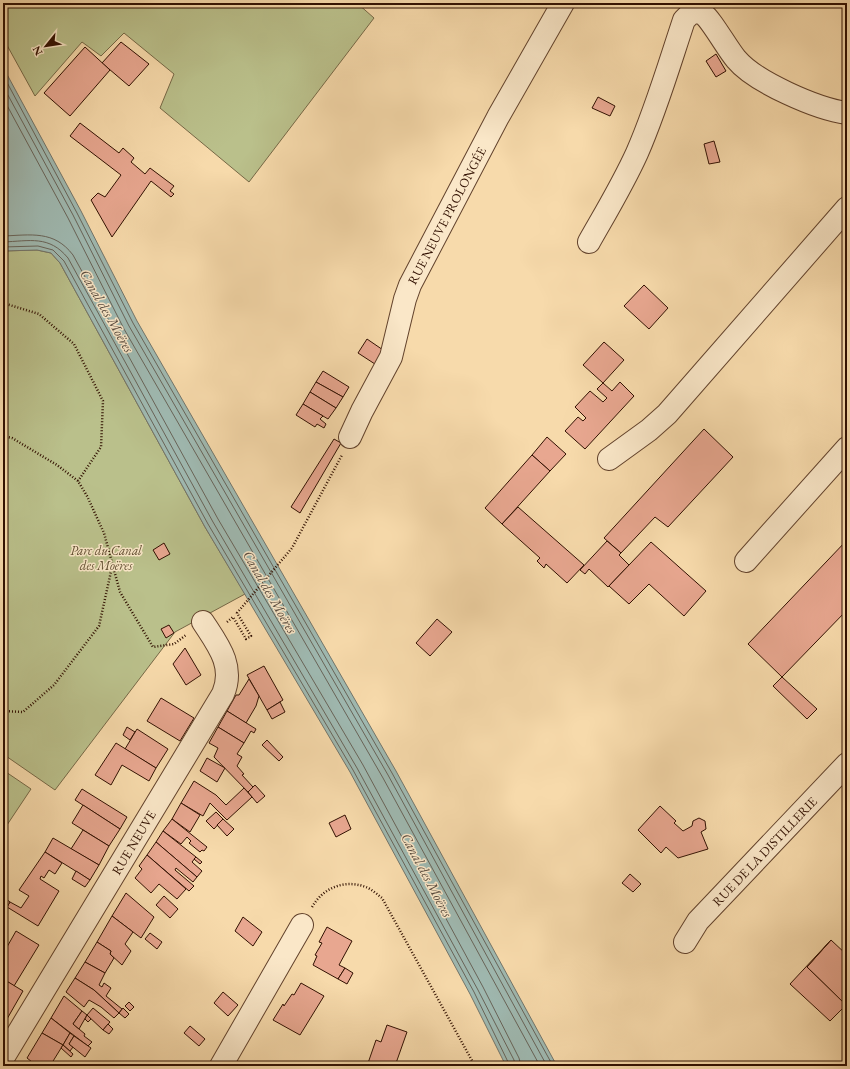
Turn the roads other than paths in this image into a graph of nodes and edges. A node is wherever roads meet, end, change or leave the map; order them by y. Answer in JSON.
{"nodes":[{"id":1,"x":563,"y":3,"type":"edge"},
{"id":2,"x":847,"y":113,"type":"edge"},
{"id":3,"x":847,"y":208,"type":"edge"},
{"id":4,"x":589,"y":242,"type":"dead end"},
{"id":5,"x":350,"y":436,"type":"dead end"},
{"id":6,"x":847,"y":448,"type":"edge"},
{"id":7,"x":610,"y":459,"type":"dead end"},
{"id":8,"x":746,"y":561,"type":"dead end"},
{"id":9,"x":203,"y":622,"type":"road end"},
{"id":10,"x":847,"y":764,"type":"edge"},
{"id":11,"x":302,"y":925,"type":"road end"},
{"id":12,"x":685,"y":942,"type":"dead end"},
{"id":13,"x":3,"y":1058,"type":"edge"},
{"id":14,"x":221,"y":1066,"type":"edge"}],
"edges":[{"from":1,"to":5,"type":"street","name":"RUE NEUVE PROLONGÉE"},
{"from":2,"to":4,"type":"street"},
{"from":3,"to":7,"type":"street"},
{"from":6,"to":8,"type":"street"},
{"from":9,"to":13,"type":"street","name":"RUE NEUVE"},
{"from":10,"to":12,"type":"street","name":"RUE DE LA DISTILLERIE"},
{"from":11,"to":14,"type":"street"}]}
